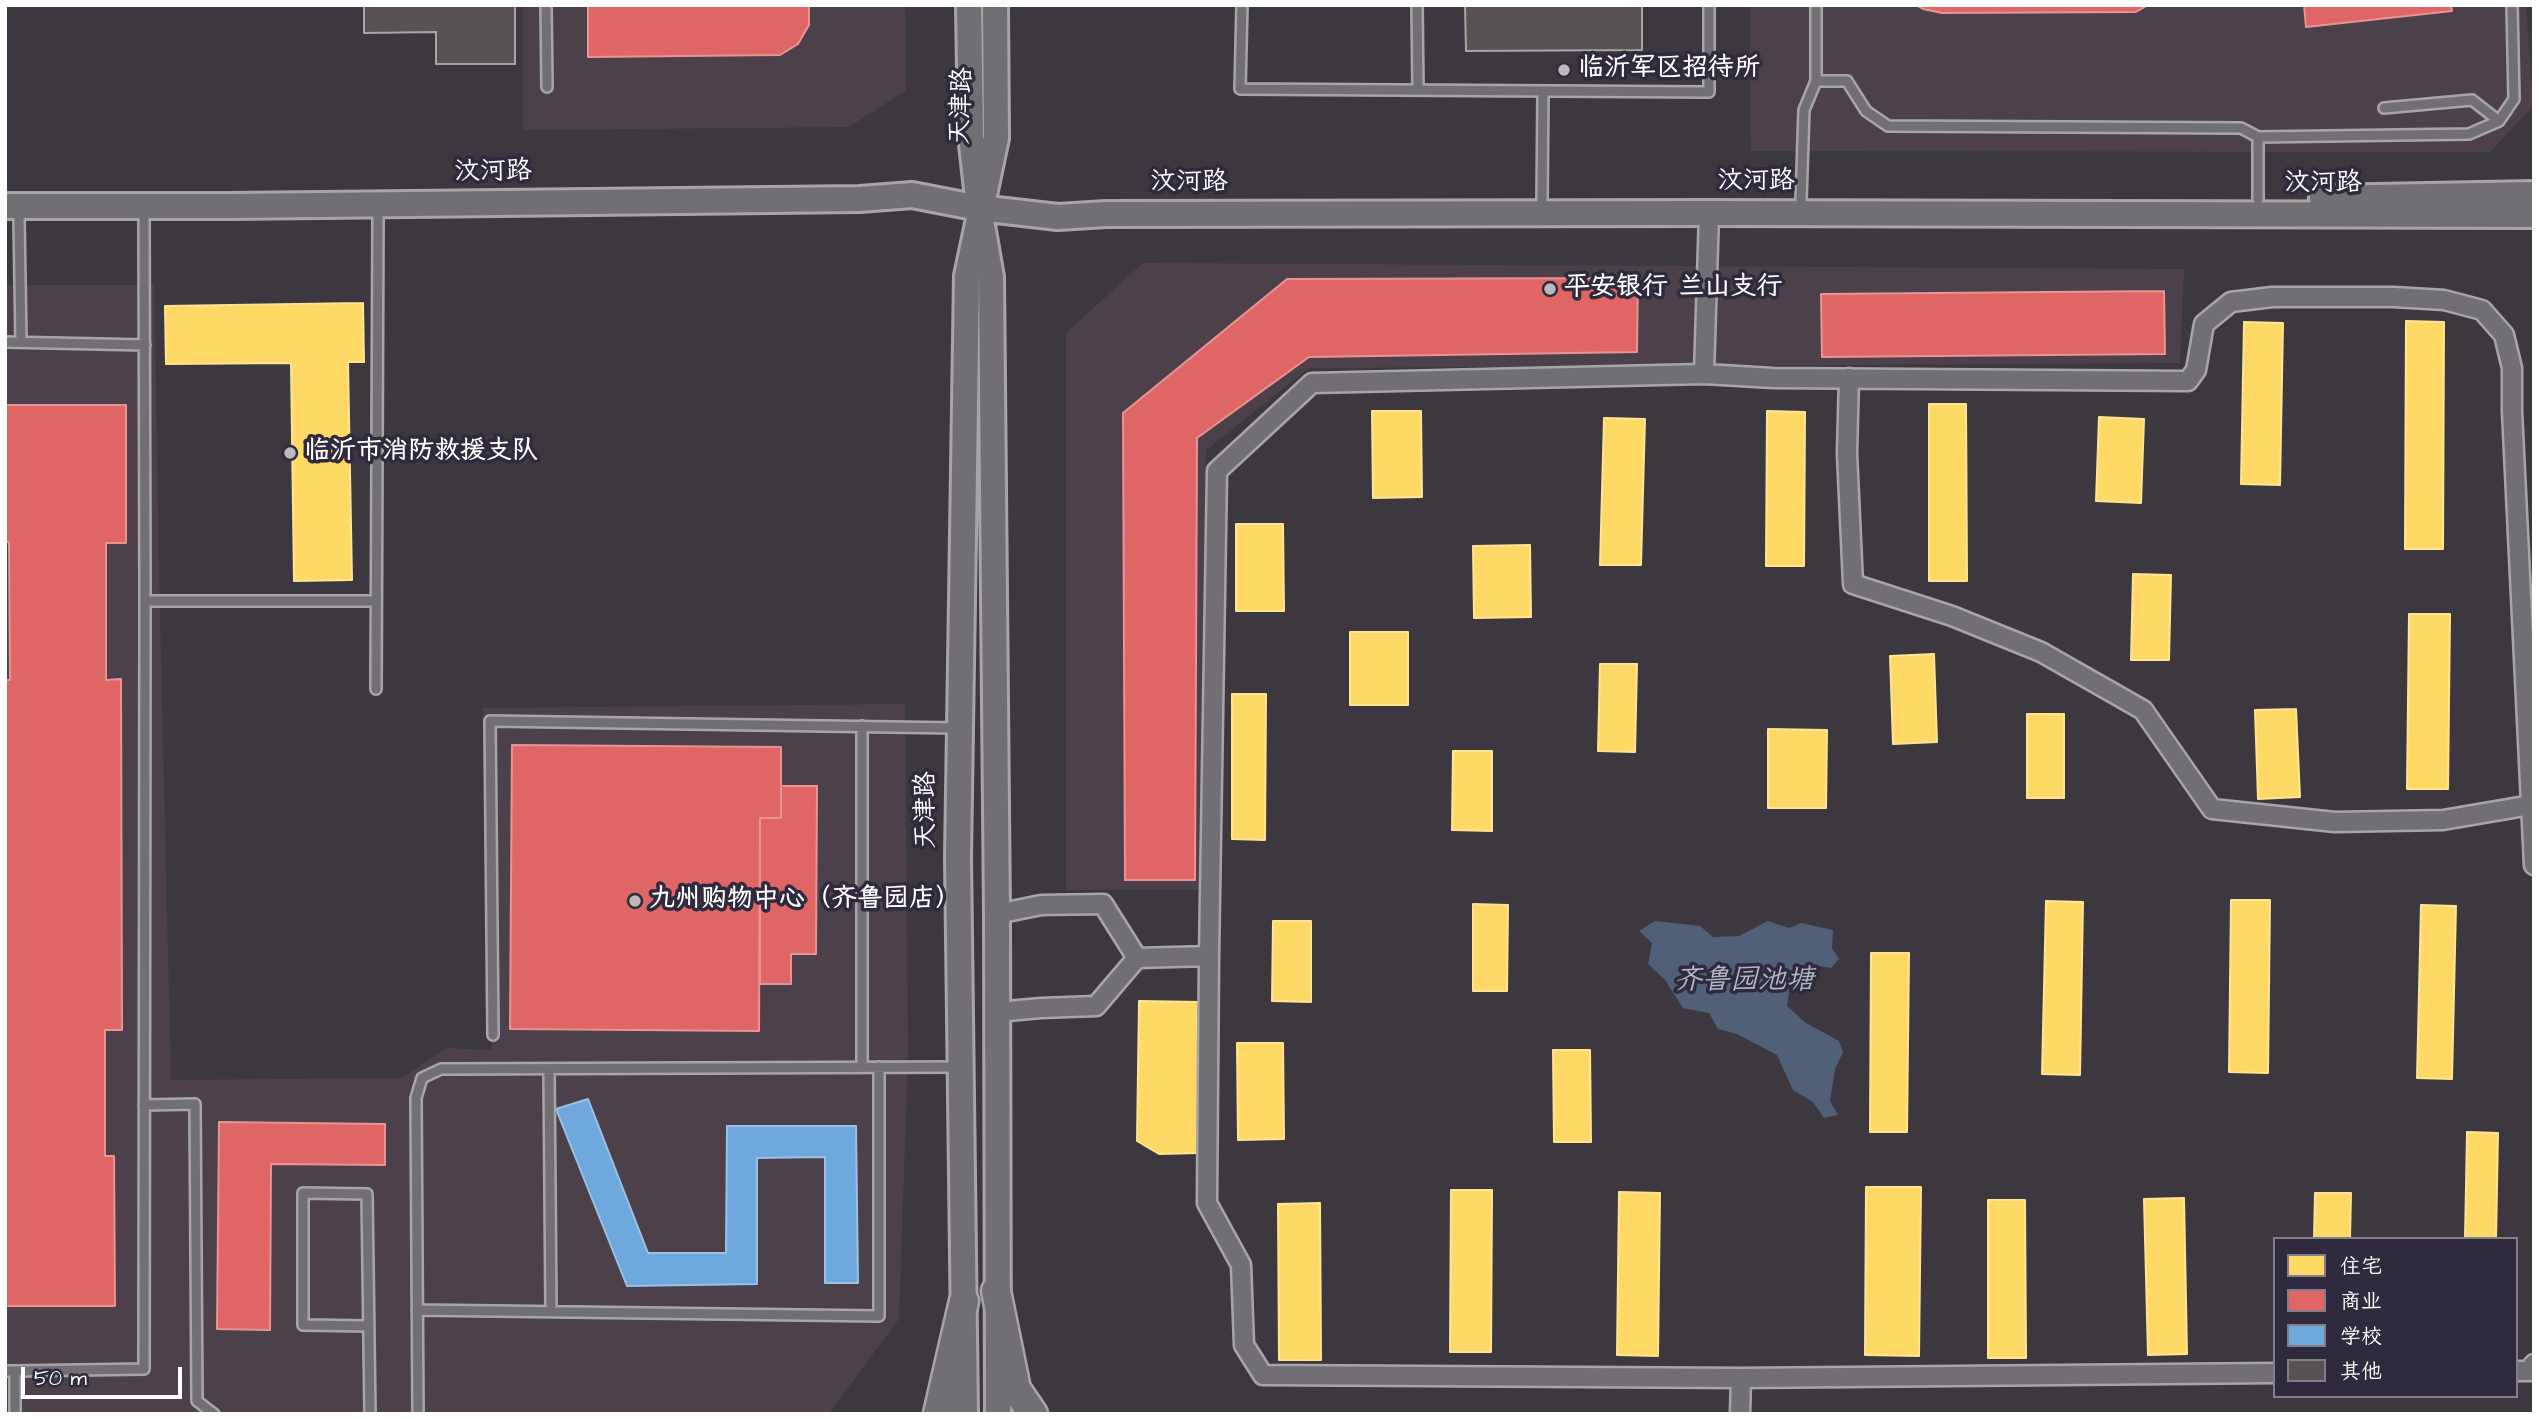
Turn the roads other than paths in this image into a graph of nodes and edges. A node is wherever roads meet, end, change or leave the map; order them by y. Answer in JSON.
{"nodes":[{"id":1,"x":546,"y":5,"type":"edge"},
{"id":2,"x":969,"y":5,"type":"edge"},
{"id":3,"x":995,"y":5,"type":"edge"},
{"id":4,"x":1242,"y":5,"type":"edge"},
{"id":5,"x":1417,"y":5,"type":"edge"},
{"id":6,"x":1709,"y":5,"type":"edge"},
{"id":7,"x":1816,"y":5,"type":"edge"},
{"id":8,"x":2512,"y":5,"type":"edge"},
{"id":9,"x":1816,"y":81,"type":"junction"},
{"id":10,"x":547,"y":87,"type":"dead end"},
{"id":11,"x":1418,"y":90,"type":"junction"},
{"id":12,"x":1543,"y":91,"type":"junction"},
{"id":13,"x":2384,"y":108,"type":"dead end"},
{"id":14,"x":2499,"y":121,"type":"junction"},
{"id":15,"x":2258,"y":137,"type":"junction"},
{"id":16,"x":2534,"y":194,"type":"edge"},
{"id":17,"x":2258,"y":199,"type":"junction"},
{"id":18,"x":1542,"y":201,"type":"junction"},
{"id":19,"x":1801,"y":201,"type":"junction"},
{"id":20,"x":979,"y":208,"type":"junction"},
{"id":21,"x":1709,"y":213,"type":"junction"},
{"id":22,"x":10,"y":214,"type":"edge"},
{"id":23,"x":2534,"y":215,"type":"edge"},
{"id":24,"x":378,"y":216,"type":"junction"},
{"id":25,"x":144,"y":218,"type":"junction"},
{"id":26,"x":5,"y":342,"type":"edge"},
{"id":27,"x":21,"y":342,"type":"junction"},
{"id":28,"x":145,"y":345,"type":"junction"},
{"id":29,"x":1703,"y":374,"type":"junction"},
{"id":30,"x":1849,"y":378,"type":"junction"},
{"id":31,"x":145,"y":601,"type":"junction"},
{"id":32,"x":376,"y":601,"type":"junction"},
{"id":33,"x":376,"y":689,"type":"dead end"},
{"id":34,"x":862,"y":726,"type":"junction"},
{"id":35,"x":958,"y":728,"type":"junction"},
{"id":36,"x":2530,"y":805,"type":"junction"},
{"id":37,"x":2533,"y":840,"type":"edge"},
{"id":38,"x":2534,"y":865,"type":"edge"},
{"id":39,"x":997,"y":914,"type":"junction"},
{"id":40,"x":1209,"y":956,"type":"junction"},
{"id":41,"x":1137,"y":958,"type":"junction"},
{"id":42,"x":997,"y":1012,"type":"junction"},
{"id":43,"x":493,"y":1035,"type":"dead end"},
{"id":44,"x":862,"y":1067,"type":"junction"},
{"id":45,"x":879,"y":1067,"type":"junction"},
{"id":46,"x":961,"y":1067,"type":"junction"},
{"id":47,"x":549,"y":1069,"type":"junction"},
{"id":48,"x":144,"y":1105,"type":"junction"},
{"id":49,"x":996,"y":1292,"type":"junction"},
{"id":50,"x":964,"y":1301,"type":"junction"},
{"id":51,"x":417,"y":1310,"type":"junction"},
{"id":52,"x":551,"y":1311,"type":"junction"},
{"id":53,"x":368,"y":1326,"type":"junction"},
{"id":54,"x":2534,"y":1364,"type":"edge"},
{"id":55,"x":10,"y":1371,"type":"edge"},
{"id":56,"x":2518,"y":1371,"type":"edge"},
{"id":57,"x":2273,"y":1373,"type":"edge"},
{"id":58,"x":1741,"y":1378,"type":"junction"},
{"id":59,"x":15,"y":1414,"type":"edge"},
{"id":60,"x":214,"y":1414,"type":"edge"},
{"id":61,"x":370,"y":1414,"type":"edge"},
{"id":62,"x":418,"y":1414,"type":"edge"},
{"id":63,"x":938,"y":1414,"type":"edge"},
{"id":64,"x":965,"y":1414,"type":"edge"},
{"id":65,"x":998,"y":1414,"type":"edge"},
{"id":66,"x":1034,"y":1414,"type":"edge"},
{"id":67,"x":1740,"y":1414,"type":"edge"}],
"edges":[{"from":1,"to":10,"type":"lane"},
{"from":2,"to":20,"type":"street","name":"天津路"},
{"from":3,"to":20,"type":"street","name":"天津路"},
{"from":4,"to":11,"type":"lane"},
{"from":5,"to":11,"type":"lane"},
{"from":6,"to":12,"type":"lane"},
{"from":7,"to":9,"type":"lane"},
{"from":8,"to":14,"type":"lane"},
{"from":9,"to":15,"type":"lane"},
{"from":9,"to":19,"type":"lane"},
{"from":11,"to":12,"type":"lane"},
{"from":12,"to":18,"type":"lane"},
{"from":13,"to":14,"type":"lane"},
{"from":14,"to":15,"type":"lane"},
{"from":15,"to":17,"type":"lane"},
{"from":16,"to":17,"type":"street","name":"汶河路"},
{"from":17,"to":19,"type":"street","name":"汶河路"},
{"from":18,"to":19,"type":"street","name":"汶河路"},
{"from":18,"to":20,"type":"street","name":"汶河路"},
{"from":20,"to":21,"type":"street","name":"汶河路"},
{"from":20,"to":22,"type":"street","name":"汶河路"},
{"from":20,"to":24,"type":"street","name":"汶河路"},
{"from":20,"to":35,"type":"street","name":"天津路"},
{"from":20,"to":39,"type":"street","name":"天津路"},
{"from":21,"to":23,"type":"street","name":"汶河路"},
{"from":21,"to":29,"type":"street"},
{"from":22,"to":25,"type":"street","name":"汶河路"},
{"from":22,"to":27,"type":"lane"},
{"from":24,"to":25,"type":"street","name":"汶河路"},
{"from":24,"to":32,"type":"lane"},
{"from":25,"to":28,"type":"lane"},
{"from":26,"to":27,"type":"lane"},
{"from":27,"to":28,"type":"lane"},
{"from":28,"to":31,"type":"lane"},
{"from":29,"to":30,"type":"street"},
{"from":29,"to":40,"type":"street"},
{"from":30,"to":36,"type":"street"},
{"from":30,"to":36,"type":"street"},
{"from":31,"to":32,"type":"lane"},
{"from":31,"to":48,"type":"lane"},
{"from":32,"to":33,"type":"lane"},
{"from":34,"to":35,"type":"lane"},
{"from":34,"to":43,"type":"lane"},
{"from":34,"to":44,"type":"lane"},
{"from":35,"to":46,"type":"street","name":"天津路"},
{"from":36,"to":37,"type":"street"},
{"from":37,"to":38,"type":"street"},
{"from":39,"to":41,"type":"street"},
{"from":39,"to":42,"type":"street","name":"天津路"},
{"from":40,"to":41,"type":"street"},
{"from":40,"to":58,"type":"street"},
{"from":41,"to":42,"type":"street"},
{"from":42,"to":49,"type":"street","name":"天津路"},
{"from":44,"to":45,"type":"lane"},
{"from":44,"to":47,"type":"lane"},
{"from":45,"to":46,"type":"lane"},
{"from":45,"to":52,"type":"lane"},
{"from":46,"to":50,"type":"street","name":"天津路"},
{"from":47,"to":51,"type":"lane"},
{"from":47,"to":52,"type":"lane"},
{"from":48,"to":55,"type":"lane"},
{"from":48,"to":60,"type":"lane"},
{"from":49,"to":65,"type":"street","name":"天津路"},
{"from":49,"to":66,"type":"main road"},
{"from":50,"to":63,"type":"main road"},
{"from":50,"to":64,"type":"street","name":"天津路"},
{"from":51,"to":52,"type":"lane"},
{"from":51,"to":62,"type":"lane"},
{"from":53,"to":53,"type":"lane"},
{"from":53,"to":61,"type":"lane"},
{"from":54,"to":56,"type":"street"},
{"from":55,"to":59,"type":"lane"},
{"from":57,"to":58,"type":"street"},
{"from":58,"to":67,"type":"street"}]}
